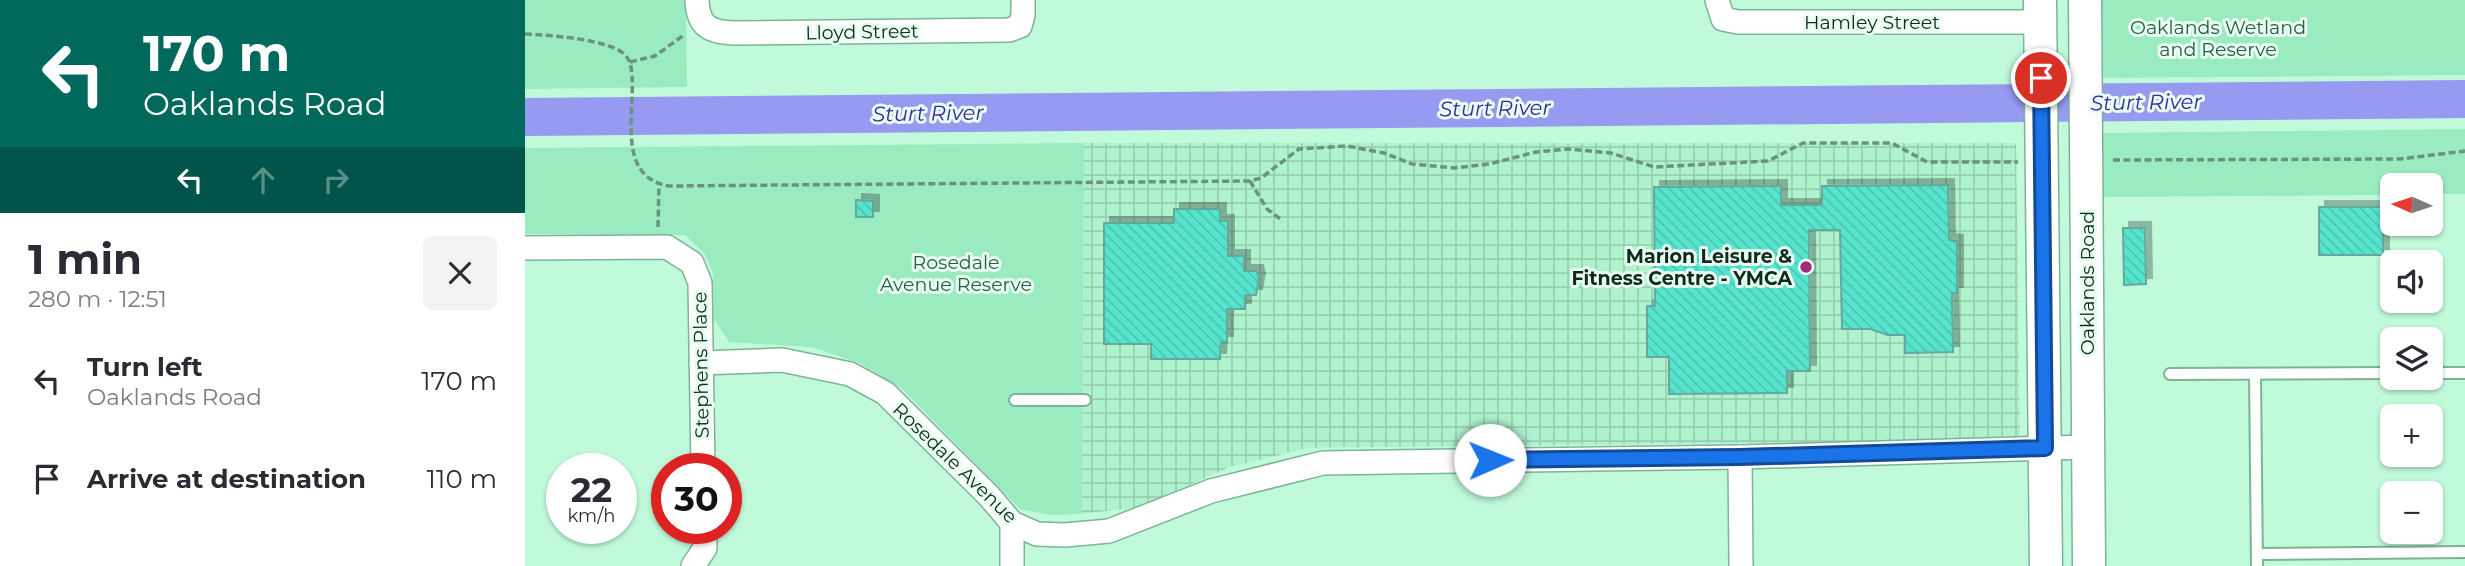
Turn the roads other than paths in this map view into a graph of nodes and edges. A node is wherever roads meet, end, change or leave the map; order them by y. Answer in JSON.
{"nodes":[{"id":1,"x":1023,"y":0,"type":"edge"},
{"id":2,"x":1717,"y":0,"type":"edge"},
{"id":3,"x":2085,"y":0,"type":"edge"},
{"id":4,"x":700,"y":11,"type":"edge"},
{"id":5,"x":2040,"y":11,"type":"edge"},
{"id":6,"x":525,"y":248,"type":"edge"},
{"id":7,"x":701,"y":363,"type":"junction"},
{"id":8,"x":2380,"y":373,"type":"edge"},
{"id":9,"x":2443,"y":373,"type":"edge"},
{"id":10,"x":2465,"y":373,"type":"edge"},
{"id":11,"x":2170,"y":374,"type":"dead end"},
{"id":12,"x":2255,"y":374,"type":"junction"},
{"id":13,"x":1015,"y":400,"type":"dead end"},
{"id":14,"x":1085,"y":400,"type":"dead end"},
{"id":15,"x":2088,"y":447,"type":"junction"},
{"id":16,"x":2045,"y":448,"type":"junction"},
{"id":17,"x":703,"y":453,"type":"edge"},
{"id":18,"x":1740,"y":457,"type":"junction"},
{"id":19,"x":1012,"y":523,"type":"junction"},
{"id":20,"x":705,"y":544,"type":"edge"},
{"id":21,"x":2465,"y":552,"type":"edge"},
{"id":22,"x":2257,"y":554,"type":"junction"},
{"id":23,"x":694,"y":566,"type":"edge"},
{"id":24,"x":1012,"y":566,"type":"edge"},
{"id":25,"x":1741,"y":566,"type":"edge"},
{"id":26,"x":2046,"y":566,"type":"edge"},
{"id":27,"x":2089,"y":566,"type":"edge"},
{"id":28,"x":2257,"y":566,"type":"edge"}],
"edges":[{"from":1,"to":4,"type":"street","name":"Lloyd Street"},
{"from":2,"to":5,"type":"street","name":"Hamley Street"},
{"from":3,"to":15,"type":"main road","name":"Oaklands Road"},
{"from":5,"to":16,"type":"main road"},
{"from":6,"to":7,"type":"street","name":"Stephens Place"},
{"from":7,"to":17,"type":"street","name":"Stephens Place"},
{"from":7,"to":19,"type":"street","name":"Rosedale Avenue"},
{"from":8,"to":12,"type":"lane"},
{"from":9,"to":10,"type":"lane"},
{"from":11,"to":12,"type":"lane"},
{"from":12,"to":22,"type":"lane"},
{"from":13,"to":14,"type":"lane"},
{"from":15,"to":16,"type":"street","name":"Rosedale Avenue"},
{"from":15,"to":27,"type":"main road","name":"Oaklands Road"},
{"from":16,"to":18,"type":"street","name":"Rosedale Avenue"},
{"from":16,"to":26,"type":"main road"},
{"from":18,"to":19,"type":"street","name":"Rosedale Avenue"},
{"from":18,"to":25,"type":"street"},
{"from":19,"to":24,"type":"street"},
{"from":20,"to":23,"type":"street"},
{"from":21,"to":22,"type":"lane"},
{"from":22,"to":28,"type":"lane"}]}
